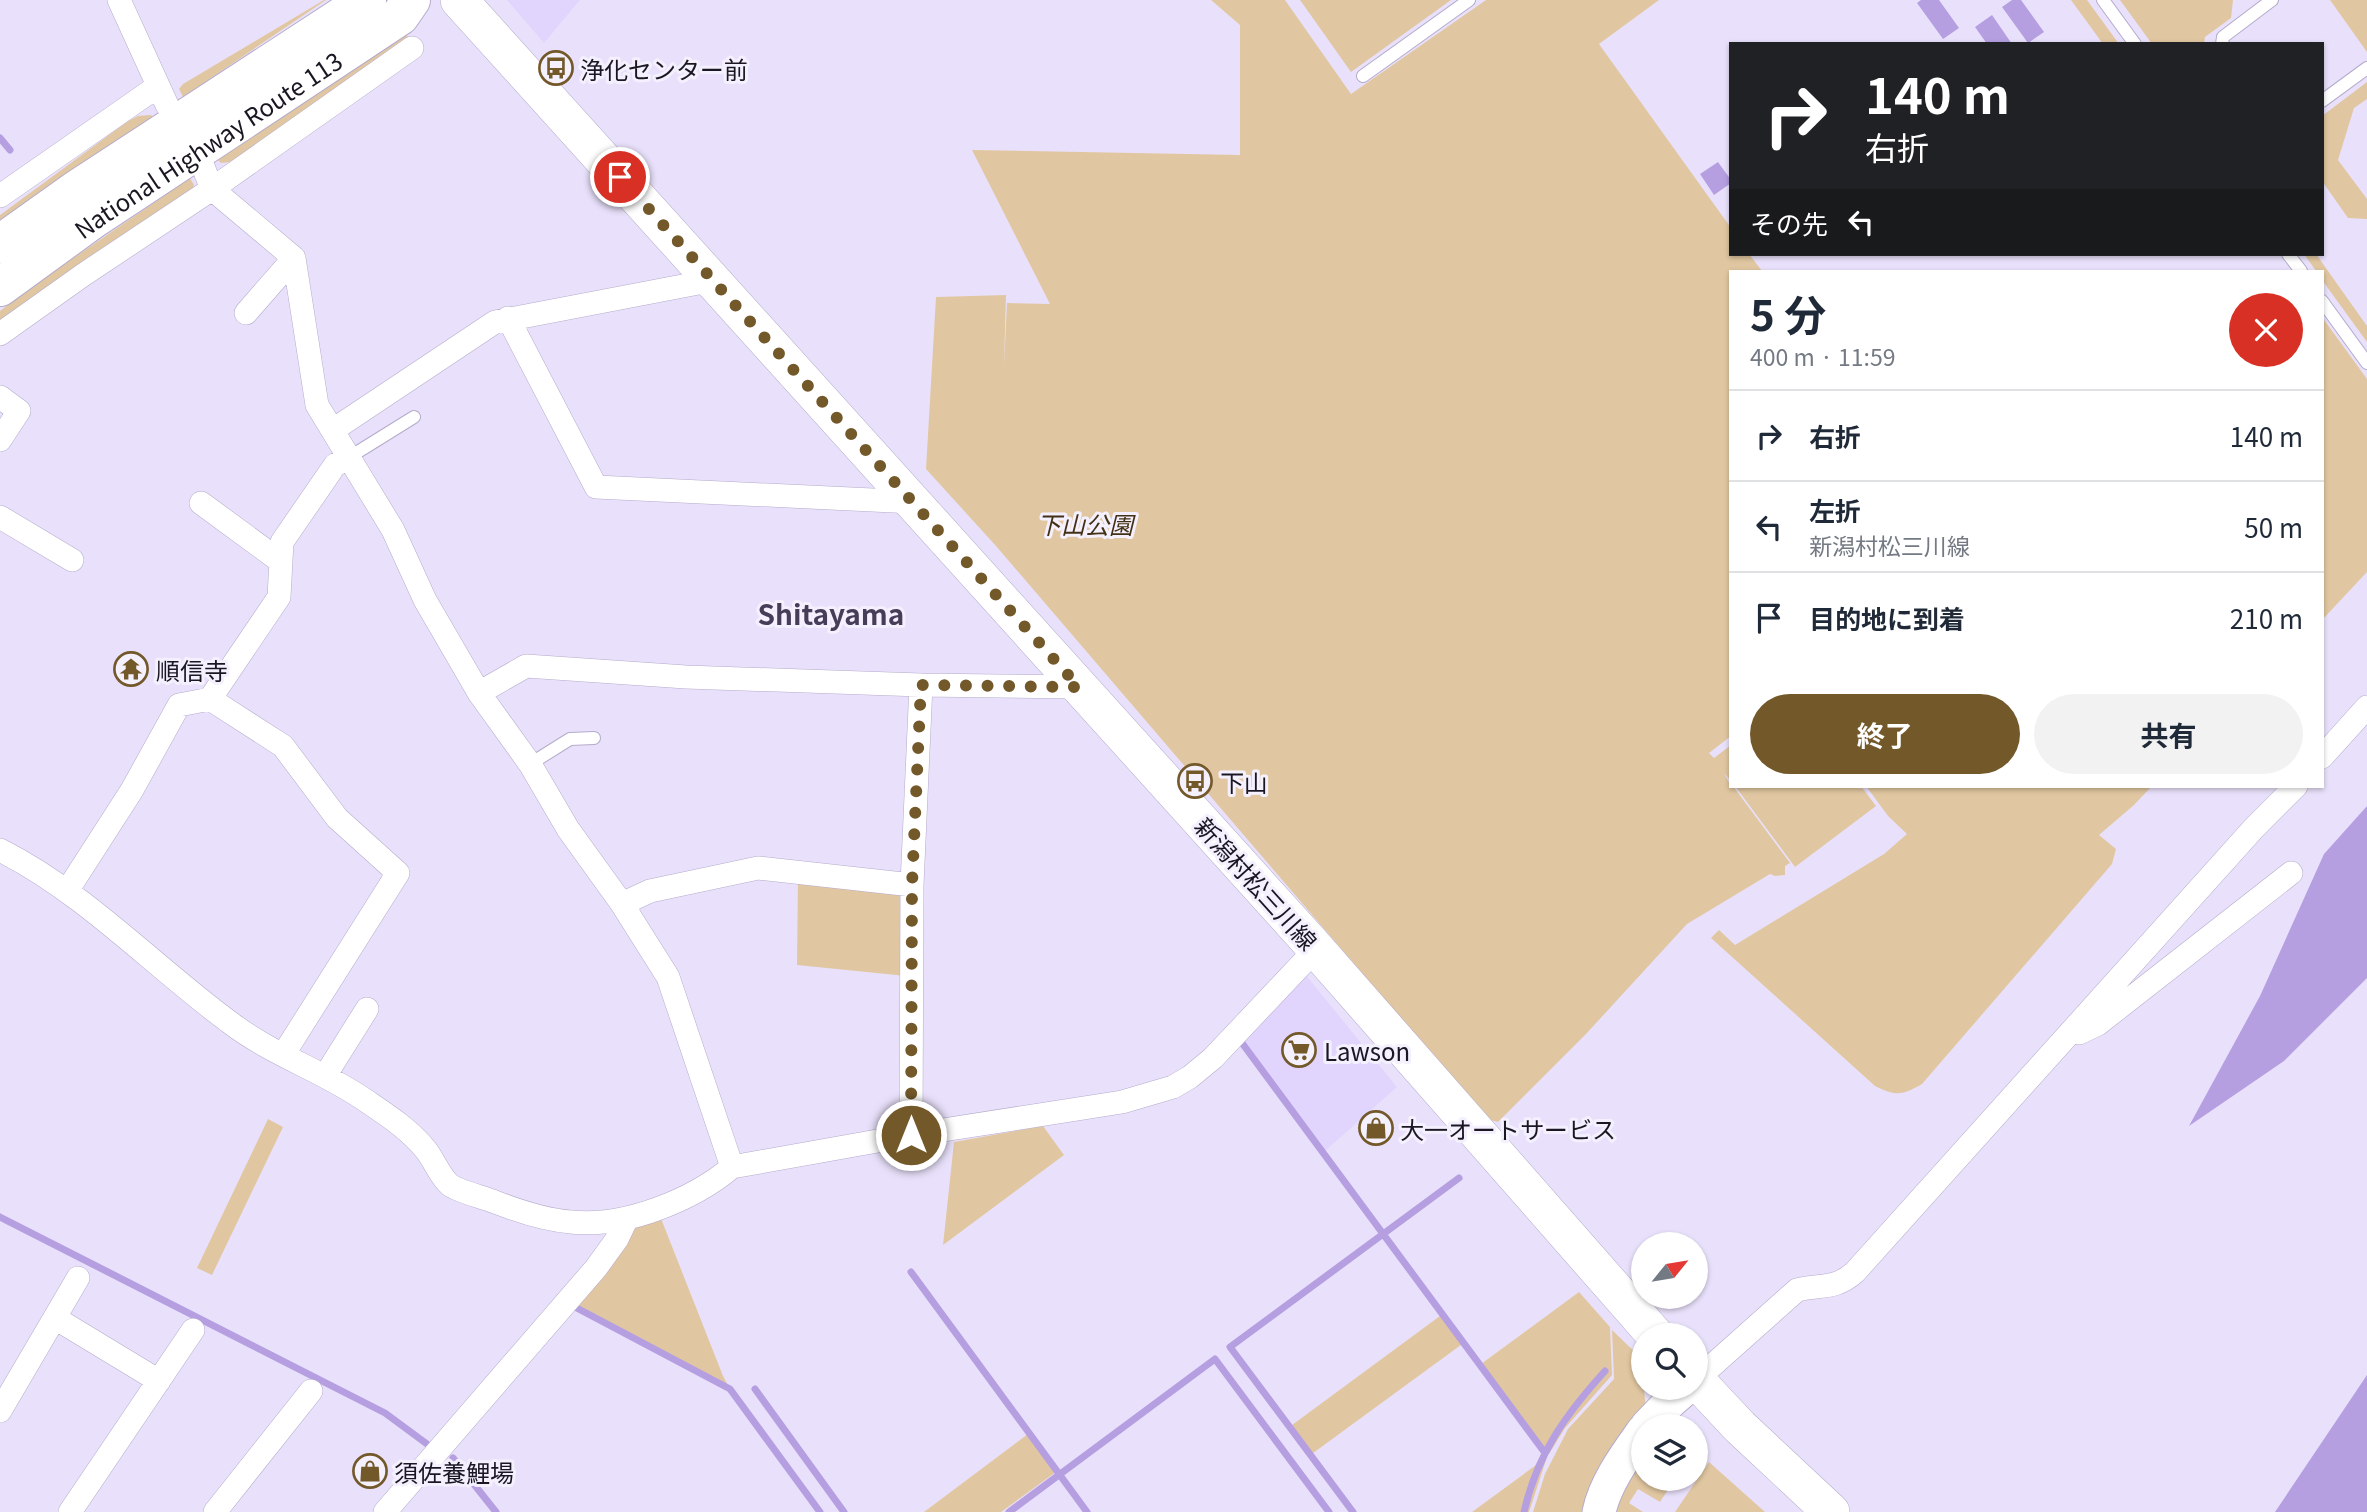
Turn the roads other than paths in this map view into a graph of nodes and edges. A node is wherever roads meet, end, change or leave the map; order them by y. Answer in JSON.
{"nodes":[{"id":1,"x":119,"y":0,"type":"edge"},
{"id":2,"x":367,"y":0,"type":"edge"},
{"id":3,"x":411,"y":0,"type":"edge"},
{"id":4,"x":458,"y":0,"type":"edge"},
{"id":5,"x":1469,"y":0,"type":"edge"},
{"id":6,"x":2103,"y":0,"type":"edge"},
{"id":7,"x":2248,"y":0,"type":"edge"},
{"id":8,"x":2272,"y":0,"type":"edge"},
{"id":9,"x":2256,"y":12,"type":"junction"},
{"id":10,"x":2134,"y":42,"type":"edge"},
{"id":11,"x":2222,"y":42,"type":"edge"},
{"id":12,"x":412,"y":48,"type":"dead end"},
{"id":13,"x":2367,"y":68,"type":"edge"},
{"id":14,"x":1363,"y":76,"type":"dead end"},
{"id":15,"x":2324,"y":100,"type":"edge"},
{"id":16,"x":202,"y":164,"type":"dead end"},
{"id":17,"x":212,"y":189,"type":"junction"},
{"id":18,"x":0,"y":196,"type":"edge"},
{"id":19,"x":0,"y":244,"type":"edge"},
{"id":20,"x":2290,"y":256,"type":"edge"},
{"id":21,"x":294,"y":258,"type":"junction"},
{"id":22,"x":2300,"y":270,"type":"edge"},
{"id":23,"x":714,"y":281,"type":"junction"},
{"id":24,"x":0,"y":288,"type":"edge"},
{"id":25,"x":2324,"y":304,"type":"edge"},
{"id":26,"x":246,"y":313,"type":"dead end"},
{"id":27,"x":508,"y":318,"type":"junction"},
{"id":28,"x":0,"y":334,"type":"edge"},
{"id":29,"x":2367,"y":363,"type":"edge"},
{"id":30,"x":0,"y":397,"type":"edge"},
{"id":31,"x":414,"y":416,"type":"dead end"},
{"id":32,"x":333,"y":430,"type":"junction"},
{"id":33,"x":0,"y":440,"type":"edge"},
{"id":34,"x":348,"y":458,"type":"junction"},
{"id":35,"x":915,"y":502,"type":"junction"},
{"id":36,"x":201,"y":503,"type":"dead end"},
{"id":37,"x":0,"y":517,"type":"edge"},
{"id":38,"x":72,"y":560,"type":"dead end"},
{"id":39,"x":280,"y":561,"type":"junction"},
{"id":40,"x":921,"y":685,"type":"junction"},
{"id":41,"x":1079,"y":687,"type":"junction"},
{"id":42,"x":479,"y":692,"type":"junction"},
{"id":43,"x":210,"y":699,"type":"junction"},
{"id":44,"x":2367,"y":707,"type":"edge"},
{"id":45,"x":594,"y":738,"type":"dead end"},
{"id":46,"x":2324,"y":755,"type":"edge"},
{"id":47,"x":530,"y":764,"type":"junction"},
{"id":48,"x":2294,"y":788,"type":"edge"},
{"id":49,"x":0,"y":850,"type":"edge"},
{"id":50,"x":2291,"y":873,"type":"dead end"},
{"id":51,"x":912,"y":885,"type":"junction"},
{"id":52,"x":67,"y":891,"type":"junction"},
{"id":53,"x":622,"y":904,"type":"junction"},
{"id":54,"x":1316,"y":949,"type":"junction"},
{"id":55,"x":367,"y":1009,"type":"dead end"},
{"id":56,"x":2063,"y":1041,"type":"junction"},
{"id":57,"x":283,"y":1055,"type":"junction"},
{"id":58,"x":325,"y":1076,"type":"junction"},
{"id":59,"x":911,"y":1135,"type":"junction"},
{"id":60,"x":732,"y":1167,"type":"junction"},
{"id":61,"x":627,"y":1218,"type":"junction"},
{"id":62,"x":78,"y":1278,"type":"dead end"},
{"id":63,"x":55,"y":1318,"type":"junction"},
{"id":64,"x":1645,"y":1323,"type":"edge"},
{"id":65,"x":194,"y":1330,"type":"dead end"},
{"id":66,"x":1708,"y":1369,"type":"edge"},
{"id":67,"x":159,"y":1381,"type":"junction"},
{"id":68,"x":311,"y":1391,"type":"dead end"},
{"id":69,"x":1708,"y":1393,"type":"edge"},
{"id":70,"x":1672,"y":1400,"type":"edge"},
{"id":71,"x":0,"y":1411,"type":"edge"},
{"id":72,"x":1659,"y":1414,"type":"edge"},
{"id":73,"x":1631,"y":1450,"type":"edge"},
{"id":74,"x":70,"y":1512,"type":"edge"},
{"id":75,"x":215,"y":1512,"type":"edge"},
{"id":76,"x":385,"y":1512,"type":"edge"},
{"id":77,"x":1599,"y":1512,"type":"edge"},
{"id":78,"x":1831,"y":1512,"type":"edge"}],
"edges":[{"from":1,"to":18,"type":"street"},
{"from":2,"to":19,"type":"highway","name":"National Highway Route 113"},
{"from":3,"to":24,"type":"highway","name":"National Highway Route 113"},
{"from":4,"to":23,"type":"main road","name":"新潟村松三川線"},
{"from":5,"to":14,"type":"lane"},
{"from":6,"to":10,"type":"lane"},
{"from":7,"to":9,"type":"lane"},
{"from":8,"to":9,"type":"lane"},
{"from":9,"to":11,"type":"lane"},
{"from":12,"to":17,"type":"street"},
{"from":13,"to":15,"type":"lane"},
{"from":16,"to":17,"type":"street"},
{"from":17,"to":21,"type":"street"},
{"from":17,"to":28,"type":"street"},
{"from":20,"to":22,"type":"lane"},
{"from":21,"to":26,"type":"street"},
{"from":21,"to":32,"type":"street"},
{"from":23,"to":27,"type":"street"},
{"from":23,"to":35,"type":"main road","name":"新潟村松三川線"},
{"from":25,"to":29,"type":"lane"},
{"from":27,"to":32,"type":"street"},
{"from":27,"to":35,"type":"street"},
{"from":30,"to":33,"type":"street"},
{"from":31,"to":34,"type":"lane"},
{"from":32,"to":34,"type":"street"},
{"from":34,"to":39,"type":"street"},
{"from":34,"to":42,"type":"street"},
{"from":35,"to":41,"type":"main road","name":"新潟村松三川線"},
{"from":36,"to":39,"type":"street"},
{"from":37,"to":38,"type":"street"},
{"from":39,"to":43,"type":"street"},
{"from":40,"to":41,"type":"street"},
{"from":40,"to":42,"type":"street"},
{"from":40,"to":51,"type":"street"},
{"from":41,"to":54,"type":"main road","name":"新潟村松三川線"},
{"from":42,"to":47,"type":"street"},
{"from":43,"to":52,"type":"street"},
{"from":43,"to":57,"type":"street"},
{"from":44,"to":46,"type":"street"},
{"from":45,"to":47,"type":"lane"},
{"from":47,"to":53,"type":"street"},
{"from":48,"to":56,"type":"street"},
{"from":49,"to":52,"type":"street"},
{"from":50,"to":56,"type":"street"},
{"from":51,"to":53,"type":"street"},
{"from":51,"to":59,"type":"street"},
{"from":52,"to":57,"type":"street"},
{"from":53,"to":60,"type":"street"},
{"from":54,"to":59,"type":"street"},
{"from":54,"to":64,"type":"main road","name":"新潟村松三川線"},
{"from":55,"to":58,"type":"street"},
{"from":56,"to":66,"type":"street"},
{"from":57,"to":58,"type":"street"},
{"from":58,"to":61,"type":"street"},
{"from":59,"to":60,"type":"street"},
{"from":60,"to":61,"type":"street"},
{"from":61,"to":76,"type":"street"},
{"from":62,"to":63,"type":"street"},
{"from":63,"to":67,"type":"street"},
{"from":63,"to":71,"type":"street"},
{"from":65,"to":67,"type":"street"},
{"from":67,"to":74,"type":"street"},
{"from":68,"to":75,"type":"street"},
{"from":69,"to":78,"type":"main road"},
{"from":70,"to":72,"type":"street"},
{"from":73,"to":77,"type":"street"}]}
